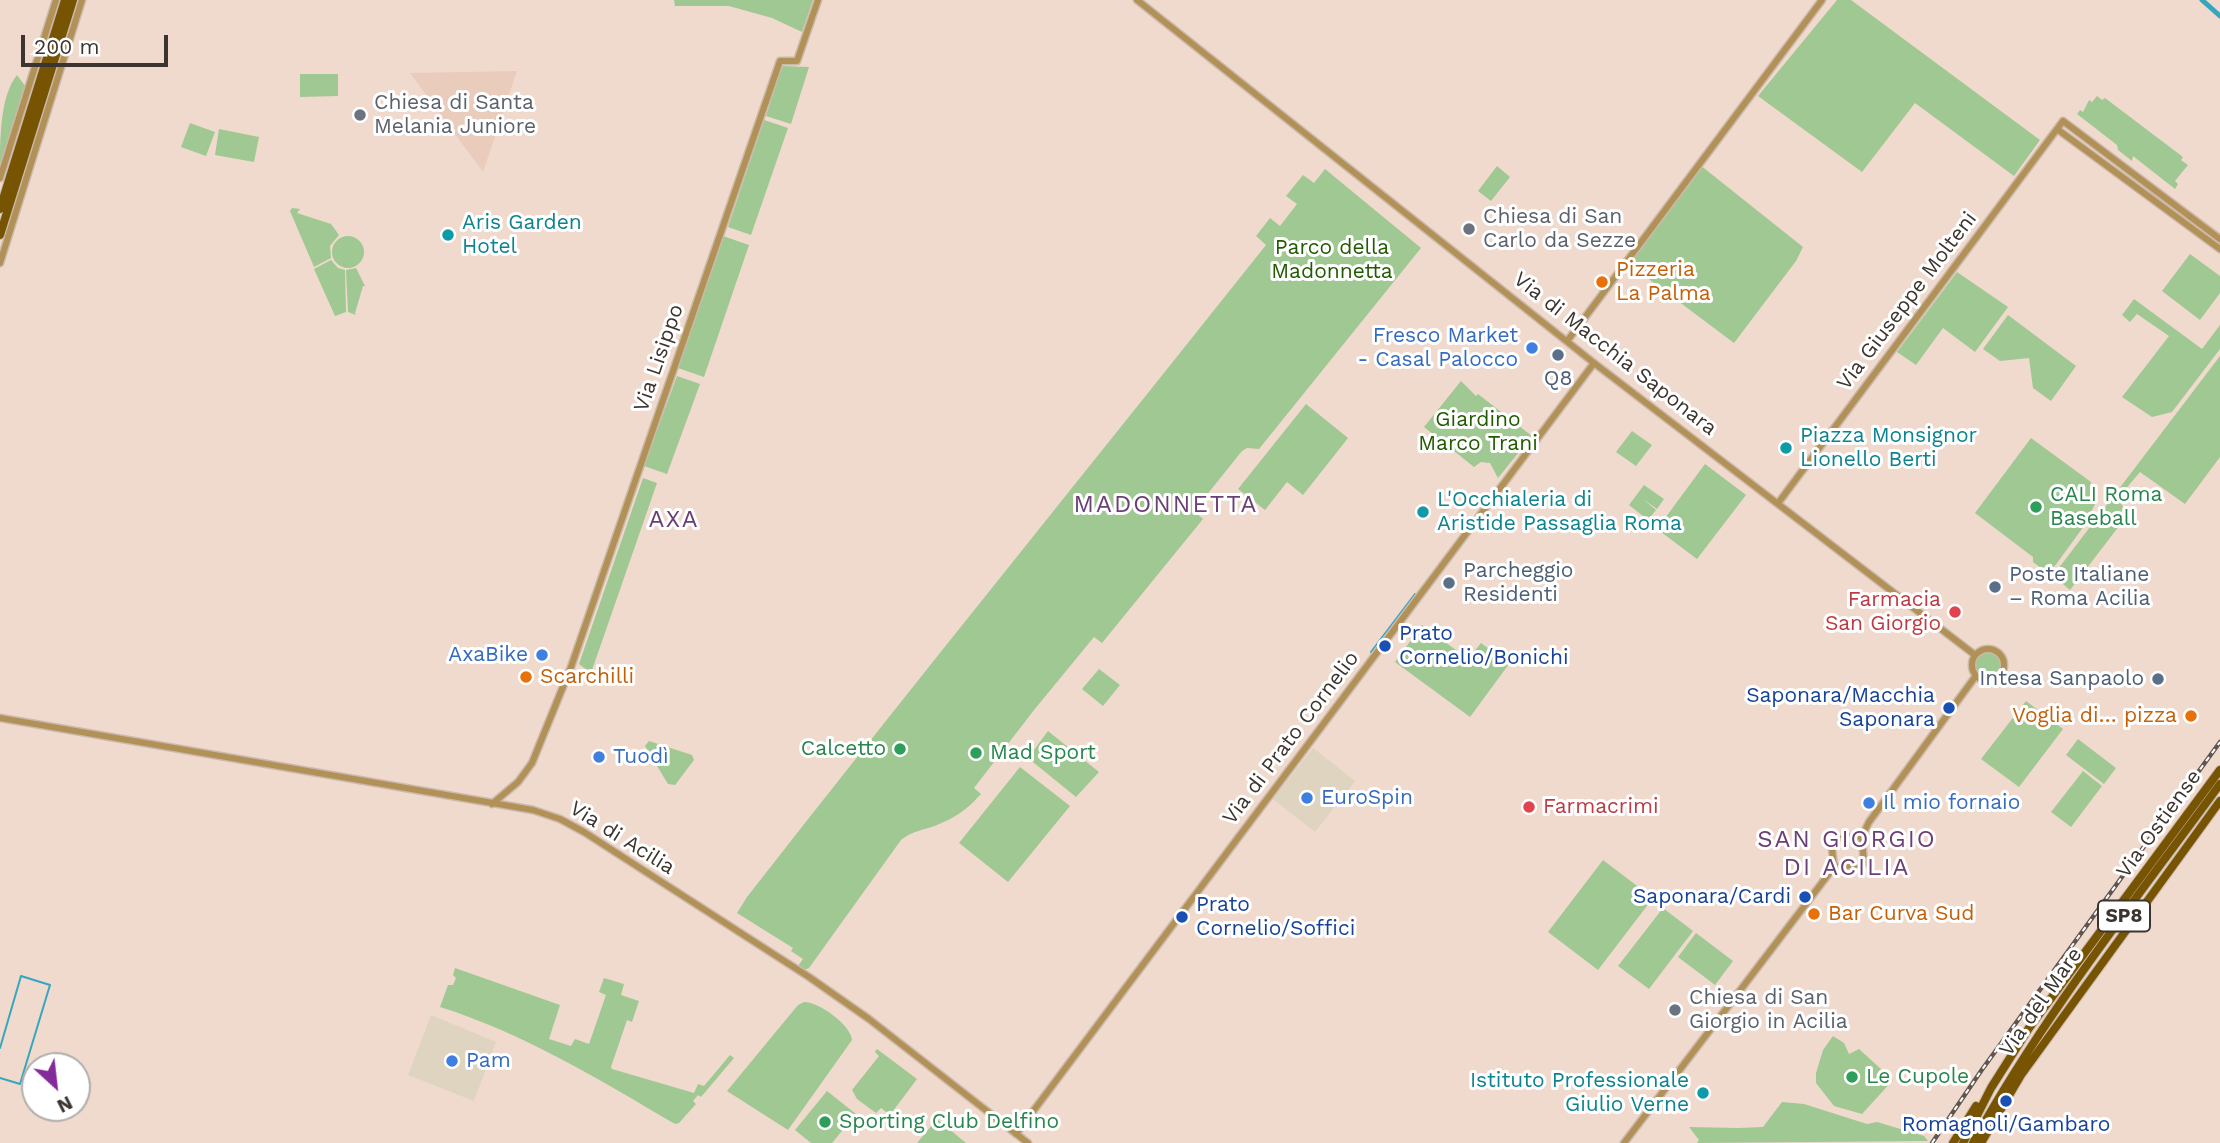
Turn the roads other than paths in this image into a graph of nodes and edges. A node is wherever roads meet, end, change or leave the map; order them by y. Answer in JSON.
{"nodes":[{"id":1,"x":55,"y":0,"type":"edge"},
{"id":2,"x":65,"y":0,"type":"edge"},
{"id":3,"x":73,"y":0,"type":"edge"},
{"id":4,"x":82,"y":0,"type":"edge"},
{"id":5,"x":818,"y":0,"type":"edge"},
{"id":6,"x":1137,"y":0,"type":"edge"},
{"id":7,"x":1822,"y":0,"type":"edge"},
{"id":8,"x":2057,"y":129,"type":"junction"},
{"id":9,"x":0,"y":178,"type":"edge"},
{"id":10,"x":0,"y":209,"type":"edge"},
{"id":11,"x":0,"y":235,"type":"edge"},
{"id":12,"x":2220,"y":239,"type":"edge"},
{"id":13,"x":2220,"y":249,"type":"edge"},
{"id":14,"x":0,"y":263,"type":"edge"},
{"id":15,"x":1568,"y":340,"type":"junction"},
{"id":16,"x":1594,"y":363,"type":"junction"},
{"id":17,"x":1787,"y":490,"type":"junction"},
{"id":18,"x":1768,"y":494,"type":"junction"},
{"id":19,"x":1779,"y":502,"type":"junction"},
{"id":20,"x":1975,"y":654,"type":"junction"},
{"id":21,"x":577,"y":674,"type":"dead end"},
{"id":22,"x":568,"y":676,"type":"junction"},
{"id":23,"x":1975,"y":677,"type":"junction"},
{"id":24,"x":0,"y":718,"type":"edge"},
{"id":25,"x":2220,"y":771,"type":"edge"},
{"id":26,"x":2220,"y":784,"type":"edge"},
{"id":27,"x":2220,"y":801,"type":"edge"},
{"id":28,"x":492,"y":804,"type":"junction"},
{"id":29,"x":1862,"y":836,"type":"junction"},
{"id":30,"x":1834,"y":867,"type":"junction"},
{"id":31,"x":2052,"y":1014,"type":"junction"},
{"id":32,"x":1991,"y":1088,"type":"junction"},
{"id":33,"x":1969,"y":1131,"type":"junction"},
{"id":34,"x":1016,"y":1134,"type":"junction"},
{"id":35,"x":1028,"y":1143,"type":"edge"},
{"id":36,"x":1624,"y":1143,"type":"edge"},
{"id":37,"x":1954,"y":1143,"type":"edge"},
{"id":38,"x":1963,"y":1143,"type":"edge"},
{"id":39,"x":1973,"y":1143,"type":"edge"},
{"id":40,"x":1981,"y":1143,"type":"edge"}],
"edges":[{"from":1,"to":9,"type":"street"},
{"from":2,"to":10,"type":"main road"},
{"from":3,"to":11,"type":"main road"},
{"from":4,"to":14,"type":"street"},
{"from":5,"to":22,"type":"street","name":"Via Lisippo"},
{"from":6,"to":15,"type":"street","name":"Via di Macchia Saponara"},
{"from":7,"to":15,"type":"street"},
{"from":8,"to":12,"type":"street","name":"Via Giuseppe Molteni"},
{"from":8,"to":13,"type":"street"},
{"from":8,"to":17,"type":"street","name":"Via Giuseppe Molteni"},
{"from":15,"to":16,"type":"street","name":"Via di Macchia Saponara"},
{"from":16,"to":18,"type":"street","name":"Via di Macchia Saponara"},
{"from":16,"to":34,"type":"street","name":"Via di Prato Cornelio"},
{"from":17,"to":18,"type":"street"},
{"from":17,"to":19,"type":"street","name":"Via Giuseppe Molteni"},
{"from":18,"to":19,"type":"street","name":"Via di Macchia Saponara"},
{"from":19,"to":20,"type":"street","name":"Via di Macchia Saponara"},
{"from":20,"to":23,"type":"street"},
{"from":20,"to":23,"type":"street"},
{"from":21,"to":22,"type":"street"},
{"from":22,"to":28,"type":"street","name":"Via Lisippo"},
{"from":23,"to":29,"type":"street"},
{"from":24,"to":28,"type":"street","name":"Via di Acilia"},
{"from":25,"to":32,"type":"main road","name":"Via Ostiense"},
{"from":26,"to":31,"type":"main road","name":"Via del Mare","number":"SP8"},
{"from":27,"to":40,"type":"main road"},
{"from":28,"to":34,"type":"street","name":"Via di Acilia"},
{"from":29,"to":30,"type":"street"},
{"from":29,"to":30,"type":"street"},
{"from":30,"to":36,"type":"street"},
{"from":31,"to":33,"type":"main road"},
{"from":31,"to":39,"type":"main road","name":"Via del Mare","number":"SP8"},
{"from":32,"to":33,"type":"main road","name":"Via Ostiense"},
{"from":32,"to":37,"type":"main road"},
{"from":33,"to":38,"type":"main road","name":"Via Ostiense"},
{"from":34,"to":35,"type":"street","name":"Via di Acilia"}]}
